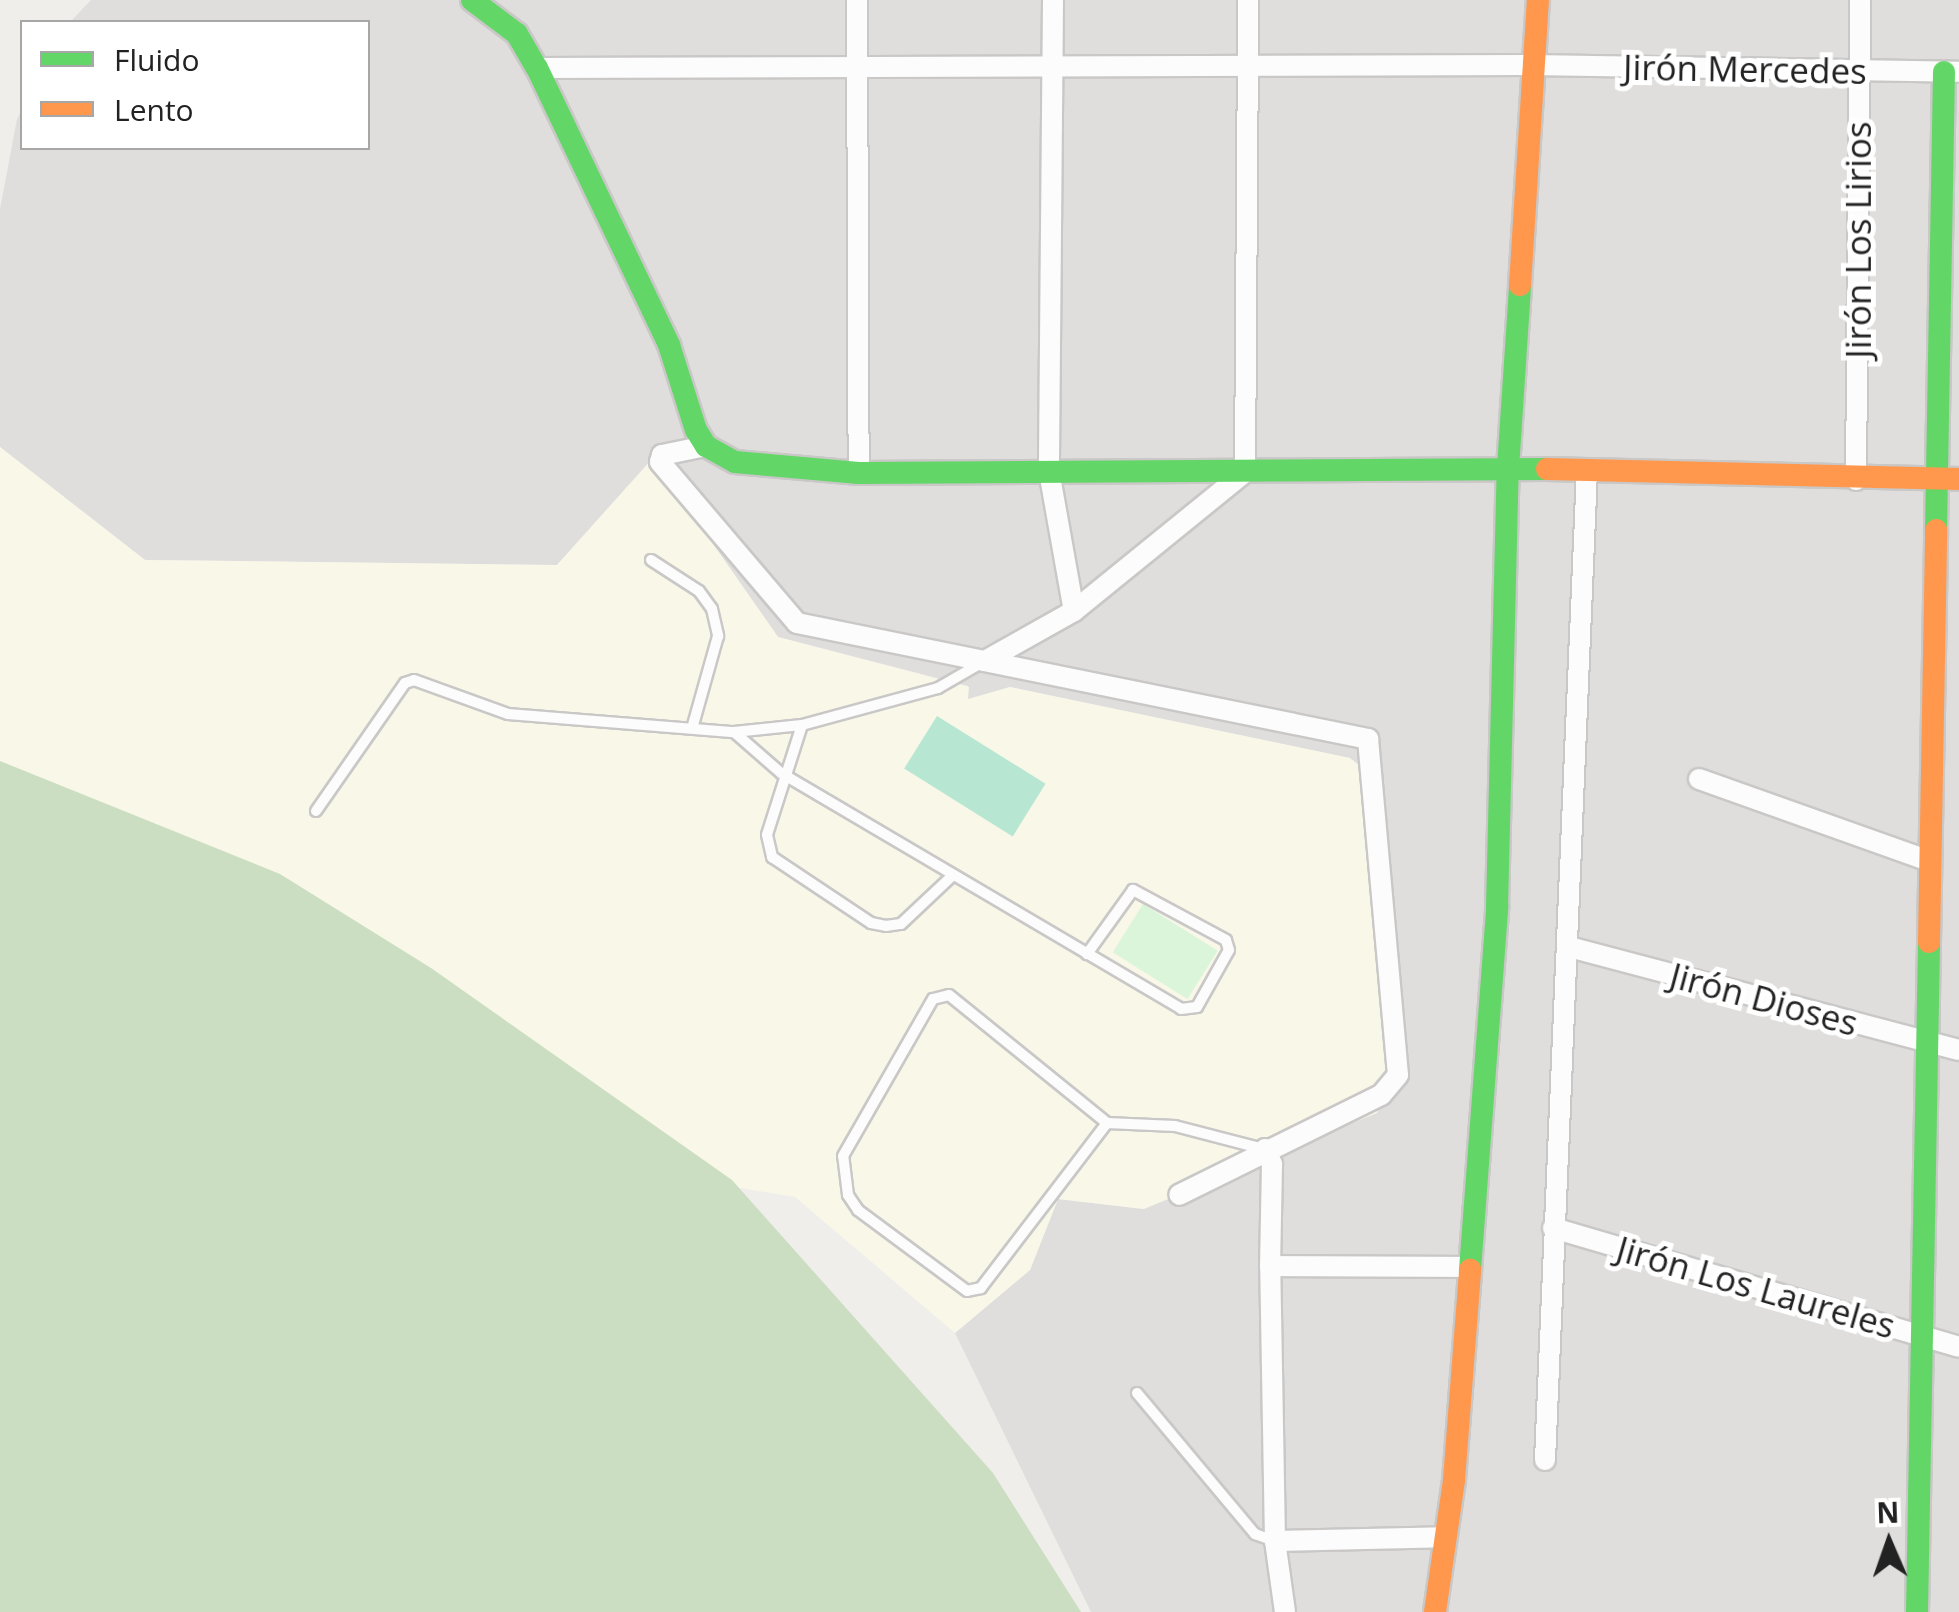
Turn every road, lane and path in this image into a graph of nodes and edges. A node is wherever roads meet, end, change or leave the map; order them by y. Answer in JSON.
{"nodes":[{"id":1,"x":472,"y":0,"type":"edge"},
{"id":2,"x":857,"y":0,"type":"edge"},
{"id":3,"x":1053,"y":0,"type":"edge"},
{"id":4,"x":1248,"y":0,"type":"edge"},
{"id":5,"x":1538,"y":0,"type":"edge"},
{"id":6,"x":1860,"y":0,"type":"edge"},
{"id":7,"x":1531,"y":64,"type":"junction"},
{"id":8,"x":857,"y":66,"type":"junction"},
{"id":9,"x":537,"y":68,"type":"junction"},
{"id":10,"x":1248,"y":69,"type":"junction"},
{"id":11,"x":1052,"y":70,"type":"junction"},
{"id":12,"x":1860,"y":72,"type":"junction"},
{"id":13,"x":1952,"y":72,"type":"edge"},
{"id":14,"x":706,"y":446,"type":"junction"},
{"id":15,"x":1508,"y":468,"type":"junction"},
{"id":16,"x":1049,"y":471,"type":"junction"},
{"id":17,"x":1245,"y":472,"type":"junction"},
{"id":18,"x":1587,"y":472,"type":"junction"},
{"id":19,"x":859,"y":473,"type":"junction"},
{"id":20,"x":1856,"y":480,"type":"junction"},
{"id":21,"x":1947,"y":480,"type":"edge"},
{"id":22,"x":651,"y":560,"type":"dead end"},
{"id":23,"x":1074,"y":612,"type":"junction"},
{"id":24,"x":985,"y":661,"type":"junction"},
{"id":25,"x":694,"y":725,"type":"junction"},
{"id":26,"x":802,"y":725,"type":"junction"},
{"id":27,"x":734,"y":732,"type":"junction"},
{"id":28,"x":781,"y":773,"type":"junction"},
{"id":29,"x":1699,"y":779,"type":"dead end"},
{"id":30,"x":316,"y":811,"type":"dead end"},
{"id":31,"x":1928,"y":860,"type":"junction"},
{"id":32,"x":953,"y":875,"type":"junction"},
{"id":33,"x":1569,"y":946,"type":"junction"},
{"id":34,"x":1087,"y":954,"type":"junction"},
{"id":35,"x":1924,"y":1042,"type":"junction"},
{"id":36,"x":1959,"y":1050,"type":"edge"},
{"id":37,"x":1107,"y":1122,"type":"junction"},
{"id":38,"x":1265,"y":1150,"type":"junction"},
{"id":39,"x":1179,"y":1195,"type":"dead end"},
{"id":40,"x":1553,"y":1228,"type":"junction"},
{"id":41,"x":1270,"y":1266,"type":"junction"},
{"id":42,"x":1471,"y":1267,"type":"junction"},
{"id":43,"x":1922,"y":1336,"type":"junction"},
{"id":44,"x":1959,"y":1347,"type":"edge"},
{"id":45,"x":1137,"y":1393,"type":"dead end"},
{"id":46,"x":1545,"y":1460,"type":"dead end"},
{"id":47,"x":1446,"y":1537,"type":"junction"},
{"id":48,"x":1275,"y":1541,"type":"junction"},
{"id":49,"x":1285,"y":1612,"type":"edge"},
{"id":50,"x":1435,"y":1612,"type":"edge"},
{"id":51,"x":1917,"y":1612,"type":"edge"}],
"edges":[{"from":1,"to":9,"type":"street"},
{"from":2,"to":8,"type":"street"},
{"from":3,"to":11,"type":"street"},
{"from":4,"to":10,"type":"street"},
{"from":5,"to":7,"type":"street"},
{"from":6,"to":12,"type":"street","name":"Jirón Los Lirios"},
{"from":7,"to":10,"type":"street","name":"Jirón Mercedes"},
{"from":7,"to":12,"type":"street","name":"Jirón Mercedes"},
{"from":7,"to":15,"type":"street"},
{"from":8,"to":9,"type":"street","name":"Jirón Mercedes"},
{"from":8,"to":11,"type":"street","name":"Jirón Mercedes"},
{"from":8,"to":19,"type":"street"},
{"from":9,"to":14,"type":"street"},
{"from":10,"to":11,"type":"street","name":"Jirón Mercedes"},
{"from":10,"to":17,"type":"street"},
{"from":11,"to":16,"type":"street"},
{"from":12,"to":13,"type":"street","name":"Jirón Mercedes"},
{"from":12,"to":20,"type":"street","name":"Jirón Los Lirios"},
{"from":13,"to":21,"type":"street"},
{"from":14,"to":19,"type":"street"},
{"from":14,"to":24,"type":"street"},
{"from":15,"to":17,"type":"street"},
{"from":15,"to":18,"type":"street"},
{"from":15,"to":42,"type":"street"},
{"from":16,"to":17,"type":"street"},
{"from":16,"to":19,"type":"street"},
{"from":16,"to":23,"type":"street"},
{"from":17,"to":23,"type":"street"},
{"from":18,"to":20,"type":"street"},
{"from":18,"to":33,"type":"street"},
{"from":20,"to":21,"type":"street"},
{"from":21,"to":31,"type":"street"},
{"from":22,"to":25,"type":"lane"},
{"from":23,"to":24,"type":"street"},
{"from":24,"to":26,"type":"lane"},
{"from":24,"to":38,"type":"street"},
{"from":25,"to":27,"type":"lane"},
{"from":25,"to":30,"type":"lane"},
{"from":26,"to":27,"type":"lane"},
{"from":26,"to":28,"type":"lane"},
{"from":27,"to":28,"type":"lane"},
{"from":28,"to":32,"type":"lane"},
{"from":28,"to":32,"type":"lane"},
{"from":29,"to":31,"type":"street"},
{"from":31,"to":35,"type":"street"},
{"from":32,"to":34,"type":"lane"},
{"from":33,"to":35,"type":"street","name":"Jirón Dioses"},
{"from":33,"to":40,"type":"street"},
{"from":34,"to":34,"type":"lane"},
{"from":35,"to":36,"type":"street","name":"Jirón Dioses"},
{"from":35,"to":43,"type":"street"},
{"from":37,"to":37,"type":"lane"},
{"from":37,"to":38,"type":"lane"},
{"from":38,"to":39,"type":"street"},
{"from":38,"to":41,"type":"street"},
{"from":40,"to":43,"type":"street","name":"Jirón Los Laureles"},
{"from":40,"to":46,"type":"street"},
{"from":41,"to":42,"type":"street"},
{"from":41,"to":48,"type":"street"},
{"from":42,"to":47,"type":"street"},
{"from":43,"to":44,"type":"street","name":"Jirón Los Laureles"},
{"from":43,"to":51,"type":"street"},
{"from":45,"to":48,"type":"lane"},
{"from":47,"to":48,"type":"street"},
{"from":47,"to":50,"type":"street"},
{"from":48,"to":49,"type":"street"}]}
